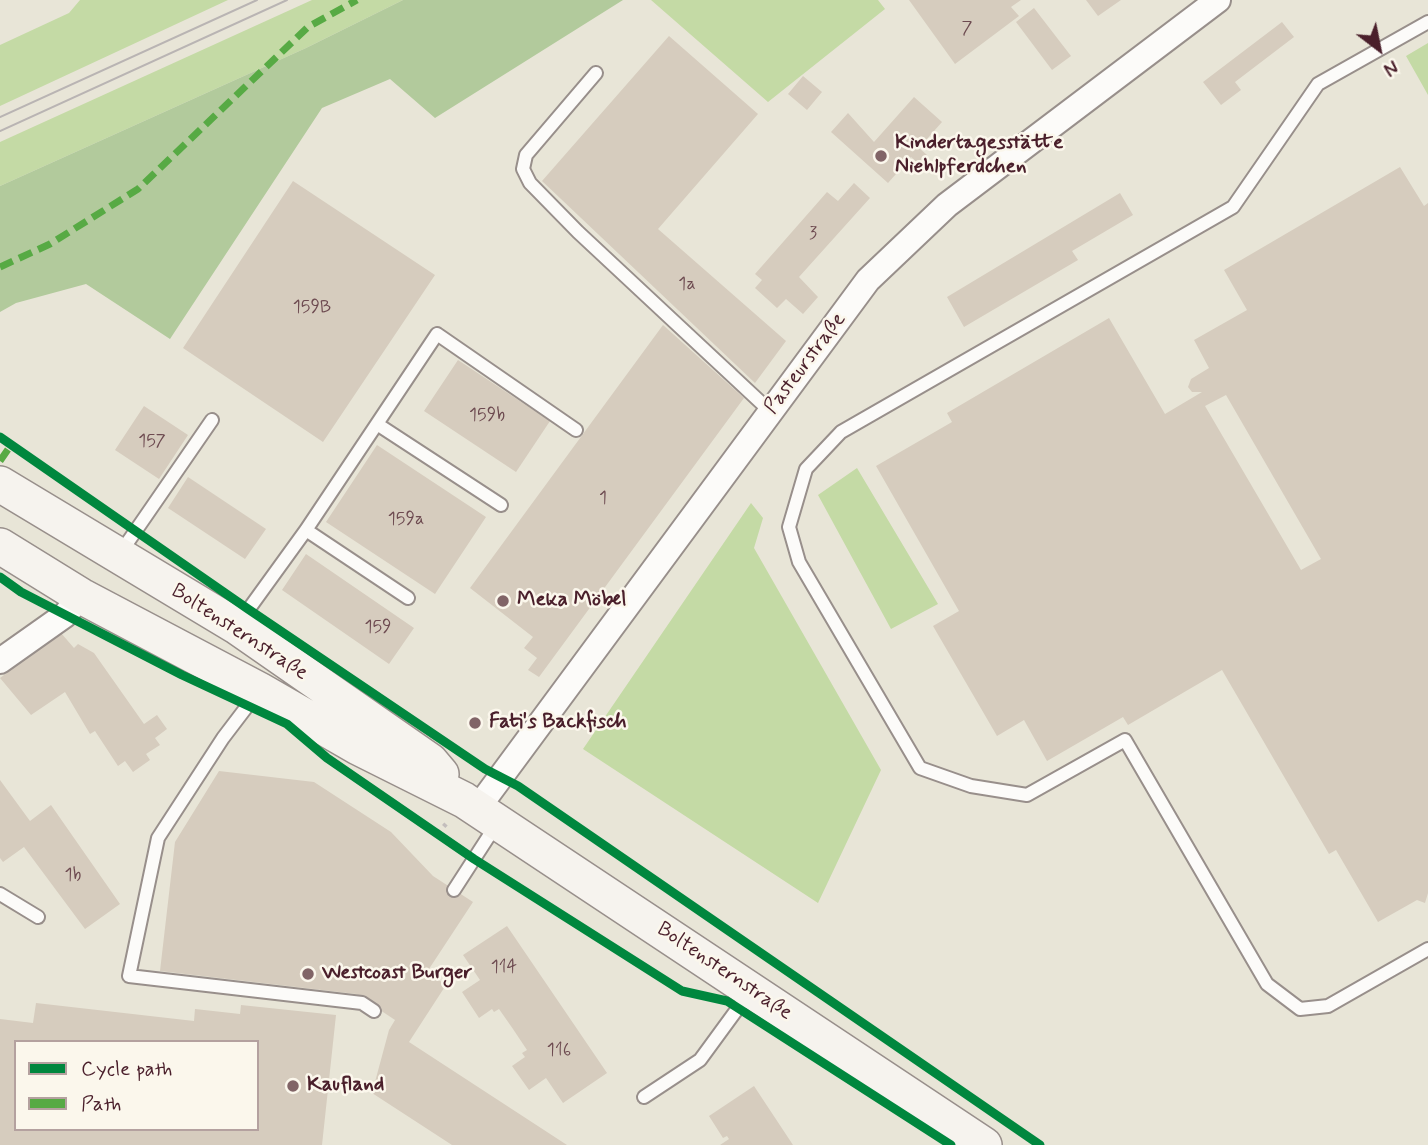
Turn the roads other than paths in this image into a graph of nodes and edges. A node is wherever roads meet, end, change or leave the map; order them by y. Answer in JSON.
{"nodes":[{"id":1,"x":1218,"y":0,"type":"edge"},
{"id":2,"x":1428,"y":22,"type":"edge"},
{"id":3,"x":596,"y":73,"type":"dead end"},
{"id":4,"x":771,"y":412,"type":"junction"},
{"id":5,"x":212,"y":420,"type":"dead end"},
{"id":6,"x":377,"y":424,"type":"junction"},
{"id":7,"x":576,"y":430,"type":"dead end"},
{"id":8,"x":0,"y":484,"type":"edge"},
{"id":9,"x":501,"y":505,"type":"dead end"},
{"id":10,"x":306,"y":530,"type":"junction"},
{"id":11,"x":0,"y":546,"type":"edge"},
{"id":12,"x":118,"y":557,"type":"junction"},
{"id":13,"x":81,"y":596,"type":"junction"},
{"id":14,"x":408,"y":598,"type":"dead end"},
{"id":15,"x":236,"y":626,"type":"junction"},
{"id":16,"x":0,"y":661,"type":"edge"},
{"id":17,"x":260,"y":690,"type":"junction"},
{"id":18,"x":480,"y":810,"type":"junction"},
{"id":19,"x":454,"y":890,"type":"dead end"},
{"id":20,"x":0,"y":894,"type":"edge"},
{"id":21,"x":38,"y":917,"type":"dead end"},
{"id":22,"x":1428,"y":949,"type":"edge"},
{"id":23,"x":751,"y":990,"type":"junction"},
{"id":24,"x":374,"y":1011,"type":"dead end"},
{"id":25,"x":644,"y":1097,"type":"dead end"},
{"id":26,"x":984,"y":1145,"type":"edge"}],
"edges":[{"from":1,"to":4,"type":"street","name":"Pasteurstraße"},
{"from":2,"to":22,"type":"lane"},
{"from":3,"to":4,"type":"lane"},
{"from":4,"to":18,"type":"street","name":"Pasteurstraße"},
{"from":5,"to":12,"type":"lane"},
{"from":6,"to":7,"type":"lane"},
{"from":6,"to":9,"type":"lane"},
{"from":6,"to":10,"type":"lane"},
{"from":8,"to":12,"type":"main road","name":"Boltensternstraße"},
{"from":10,"to":14,"type":"lane"},
{"from":10,"to":15,"type":"lane"},
{"from":11,"to":13,"type":"main road","name":"Boltensternstraße"},
{"from":12,"to":15,"type":"main road","name":"Boltensternstraße"},
{"from":13,"to":16,"type":"street"},
{"from":13,"to":17,"type":"main road","name":"Boltensternstraße"},
{"from":15,"to":18,"type":"main road","name":"Boltensternstraße"},
{"from":17,"to":18,"type":"main road","name":"Boltensternstraße"},
{"from":17,"to":24,"type":"lane"},
{"from":18,"to":19,"type":"lane"},
{"from":18,"to":23,"type":"main road","name":"Boltensternstraße"},
{"from":20,"to":21,"type":"lane"},
{"from":23,"to":25,"type":"lane"},
{"from":23,"to":26,"type":"main road","name":"Boltensternstraße"}]}
